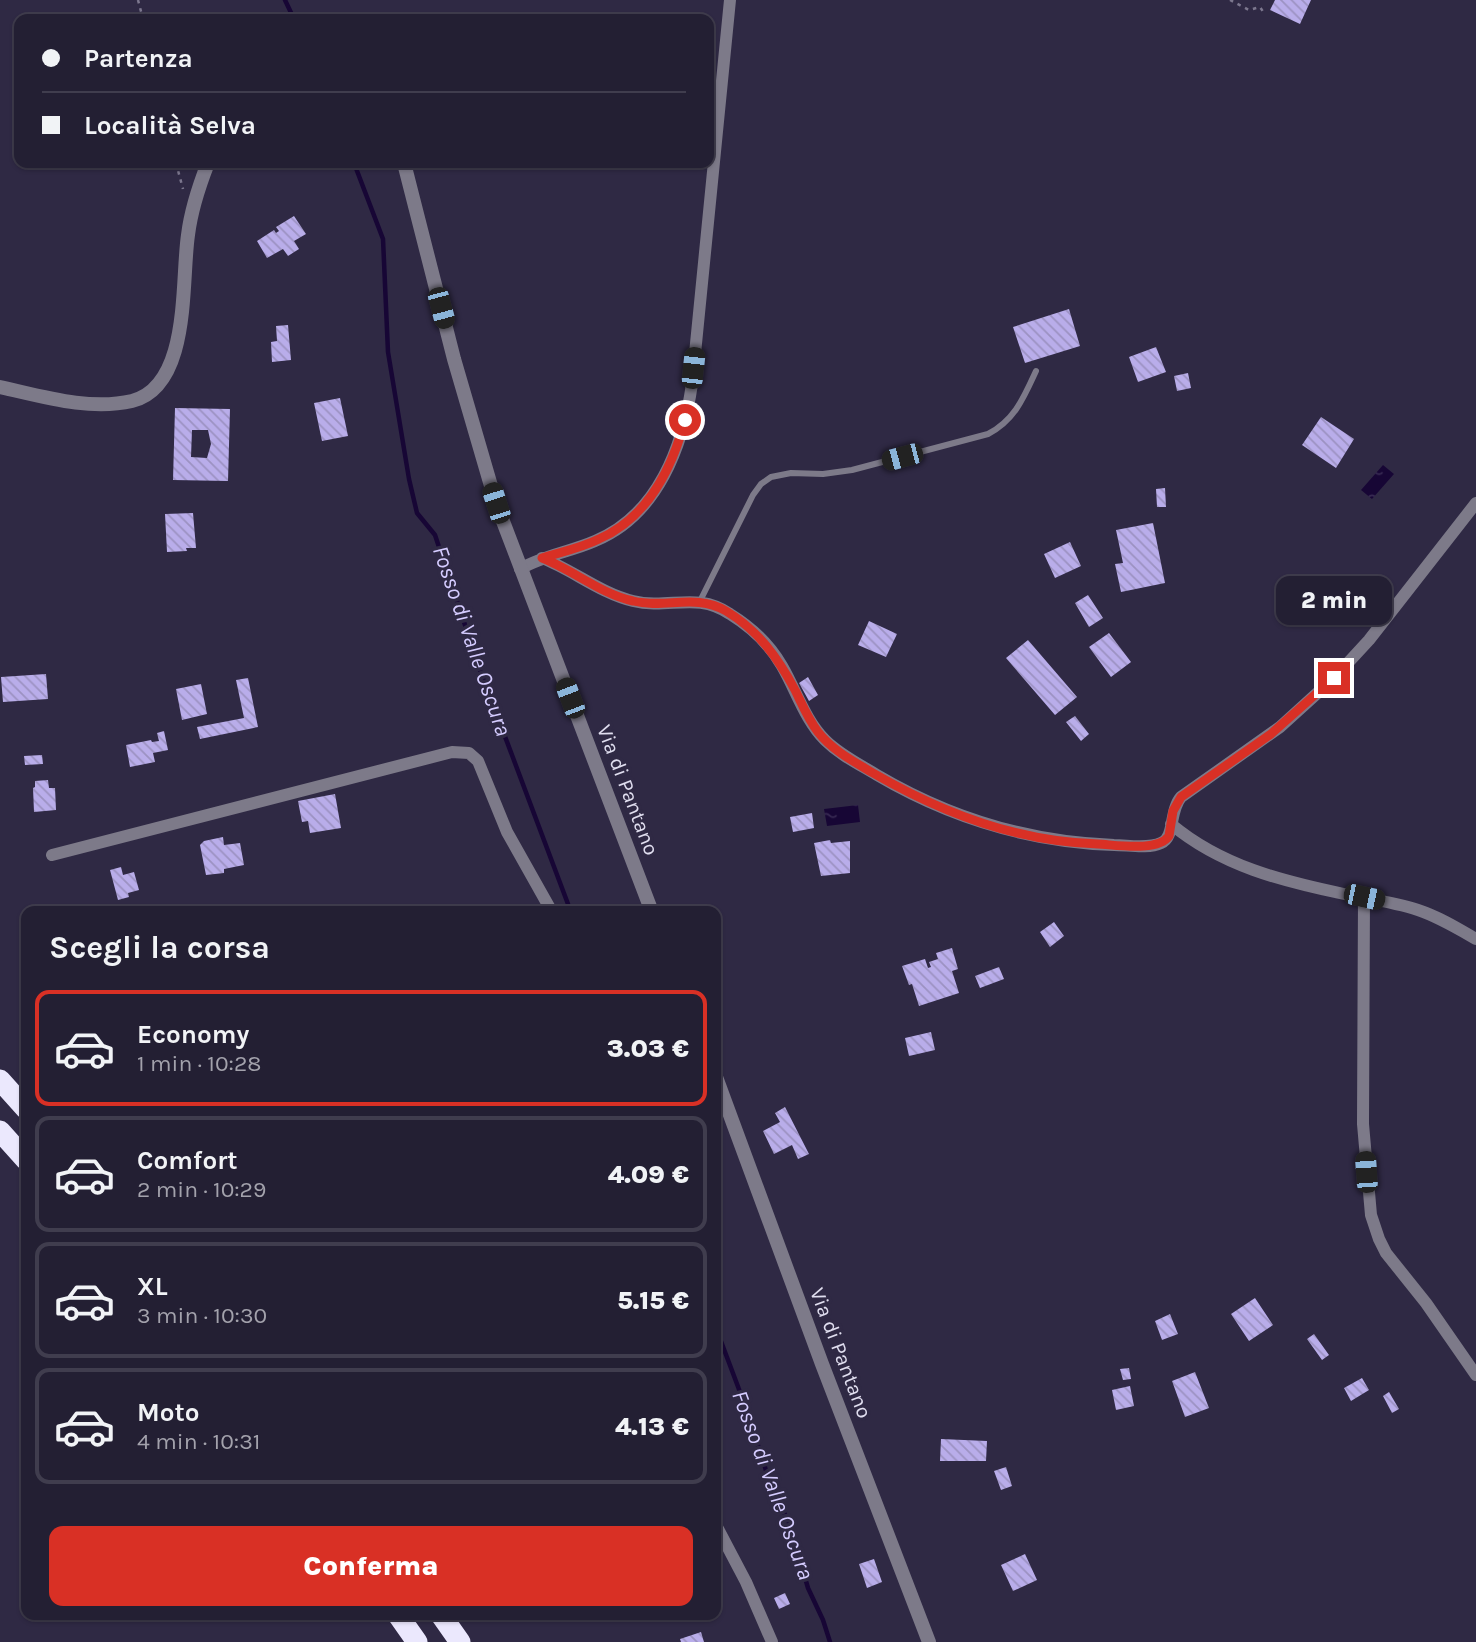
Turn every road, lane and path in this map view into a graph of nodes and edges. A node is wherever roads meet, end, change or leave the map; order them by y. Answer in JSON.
{"nodes":[{"id":1,"x":730,"y":0,"type":"edge"},
{"id":2,"x":1230,"y":0,"type":"edge"},
{"id":3,"x":1264,"y":13,"type":"dead end"},
{"id":4,"x":714,"y":154,"type":"edge"},
{"id":5,"x":206,"y":168,"type":"edge"},
{"id":6,"x":405,"y":168,"type":"edge"},
{"id":7,"x":713,"y":168,"type":"edge"},
{"id":8,"x":1036,"y":371,"type":"dead end"},
{"id":9,"x":0,"y":387,"type":"edge"},
{"id":10,"x":1476,"y":503,"type":"edge"},
{"id":11,"x":542,"y":558,"type":"junction"},
{"id":12,"x":520,"y":569,"type":"junction"},
{"id":13,"x":700,"y":601,"type":"junction"},
{"id":14,"x":1171,"y":824,"type":"junction"},
{"id":15,"x":52,"y":855,"type":"dead end"},
{"id":16,"x":1364,"y":897,"type":"junction"},
{"id":17,"x":549,"y":906,"type":"edge"},
{"id":18,"x":650,"y":906,"type":"edge"},
{"id":19,"x":1476,"y":939,"type":"edge"},
{"id":20,"x":0,"y":1080,"type":"edge"},
{"id":21,"x":721,"y":1091,"type":"edge"},
{"id":22,"x":21,"y":1104,"type":"edge"},
{"id":23,"x":0,"y":1132,"type":"edge"},
{"id":24,"x":21,"y":1155,"type":"edge"},
{"id":25,"x":1476,"y":1375,"type":"edge"},
{"id":26,"x":721,"y":1534,"type":"edge"},
{"id":27,"x":402,"y":1620,"type":"edge"},
{"id":28,"x":445,"y":1620,"type":"edge"},
{"id":29,"x":417,"y":1642,"type":"edge"},
{"id":30,"x":460,"y":1642,"type":"edge"},
{"id":31,"x":772,"y":1642,"type":"edge"},
{"id":32,"x":929,"y":1642,"type":"edge"}],
"edges":[{"from":1,"to":4,"type":"street"},
{"from":2,"to":3,"type":"path"},
{"from":5,"to":9,"type":"street"},
{"from":6,"to":12,"type":"street","name":"Via di Pantano"},
{"from":7,"to":11,"type":"street"},
{"from":8,"to":13,"type":"lane"},
{"from":10,"to":14,"type":"street"},
{"from":11,"to":12,"type":"street"},
{"from":11,"to":13,"type":"street"},
{"from":12,"to":18,"type":"street","name":"Via di Pantano"},
{"from":13,"to":14,"type":"street"},
{"from":14,"to":16,"type":"street"},
{"from":15,"to":17,"type":"street"},
{"from":16,"to":19,"type":"street"},
{"from":16,"to":25,"type":"street"},
{"from":20,"to":22,"type":"highway"},
{"from":21,"to":32,"type":"street","name":"Via di Pantano"},
{"from":23,"to":24,"type":"highway"},
{"from":26,"to":31,"type":"street"},
{"from":27,"to":29,"type":"highway"},
{"from":28,"to":30,"type":"highway"}]}
